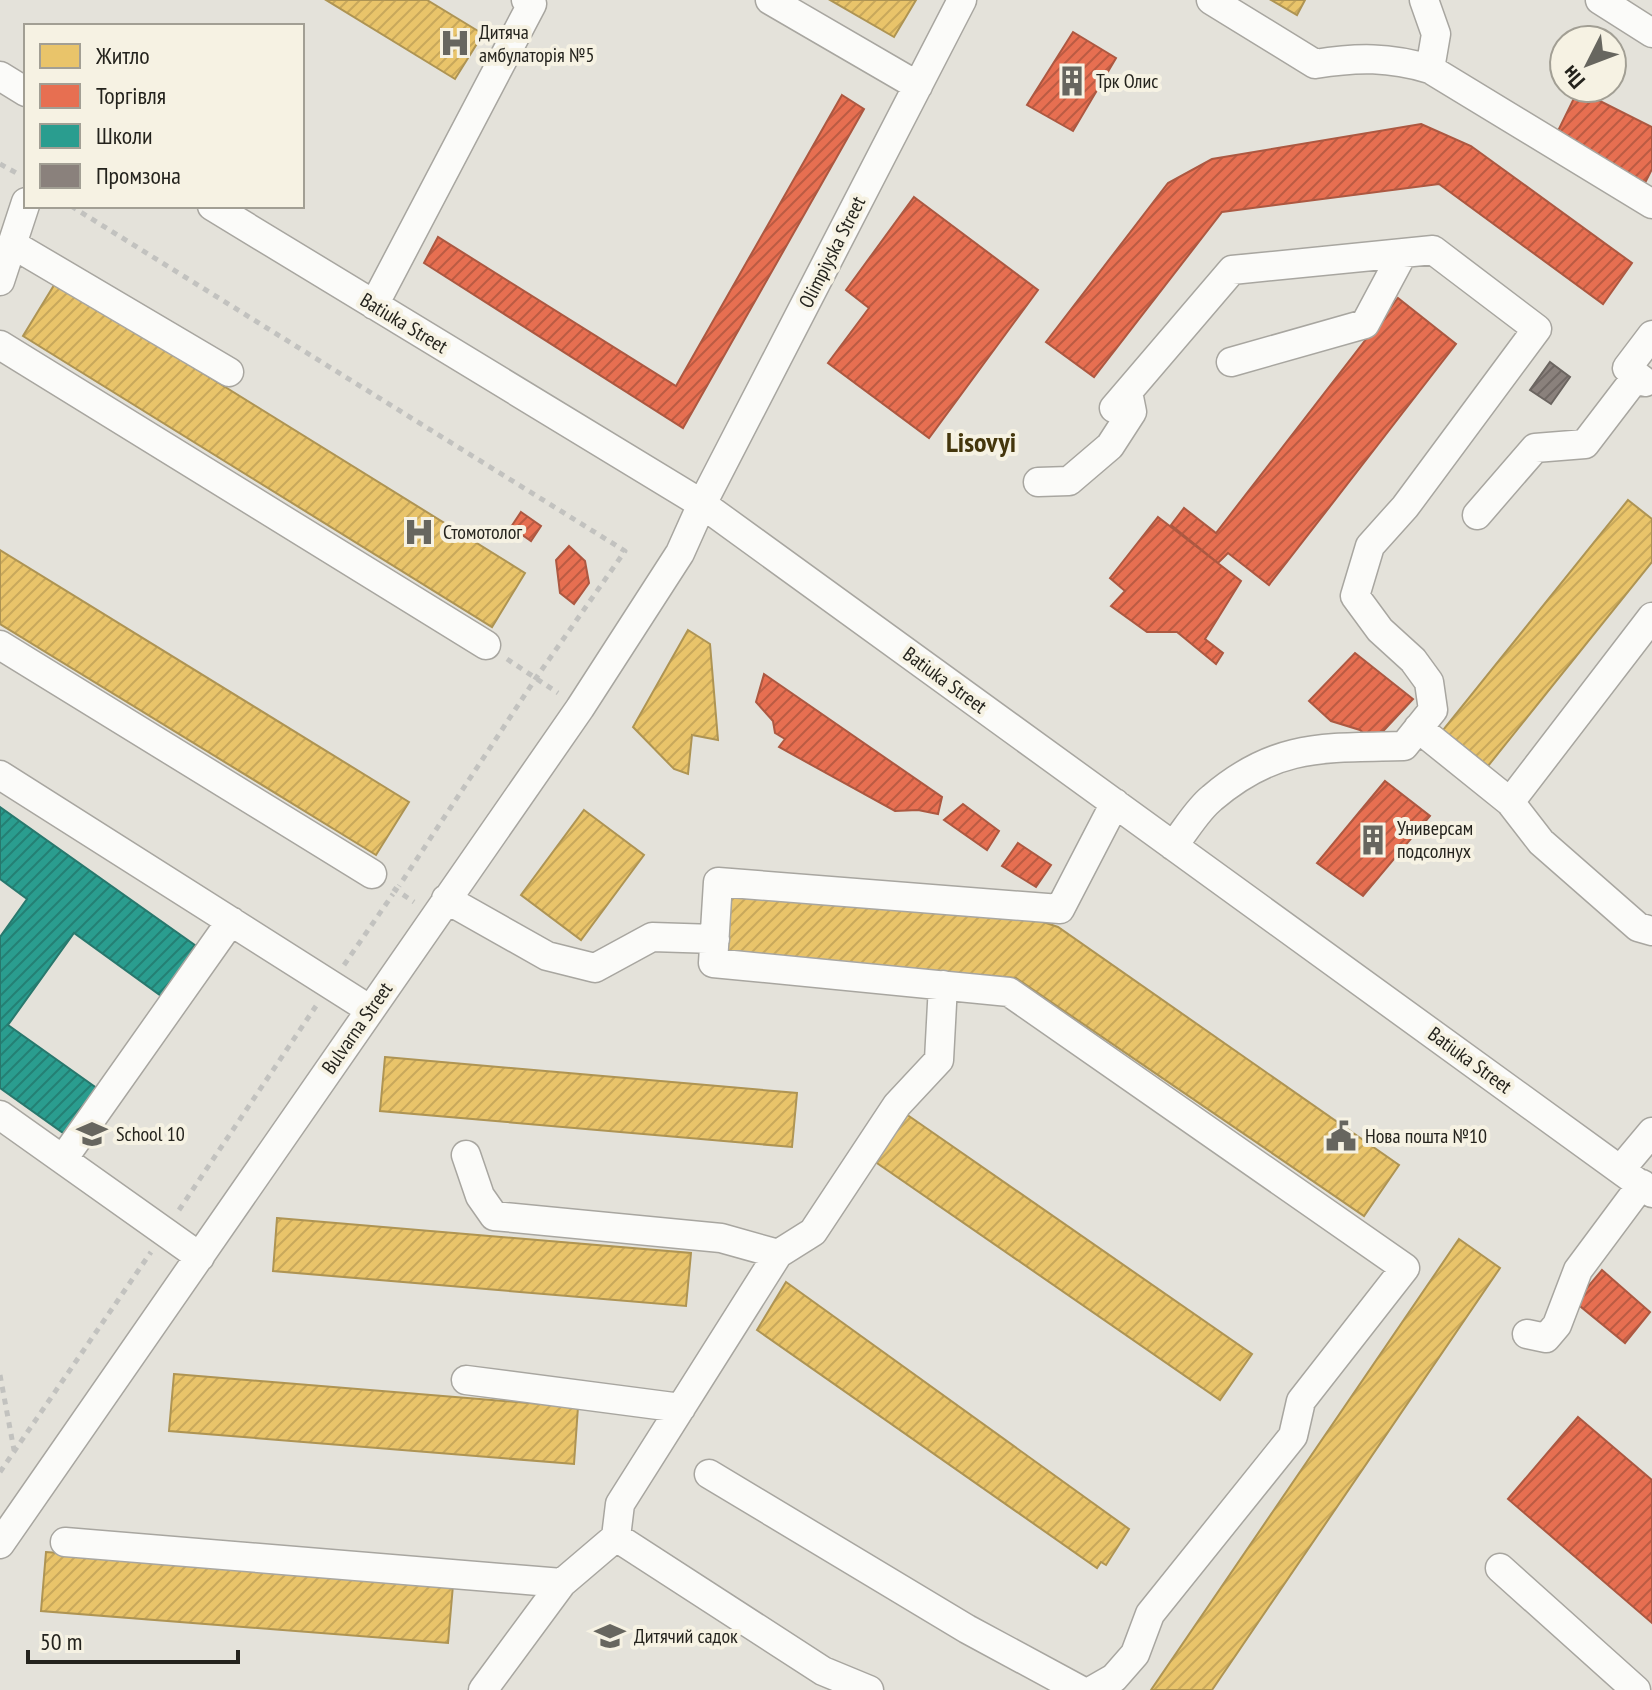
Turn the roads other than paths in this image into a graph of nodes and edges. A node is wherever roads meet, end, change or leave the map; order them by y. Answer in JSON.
{"nodes":[{"id":1,"x":526,"y":0,"type":"edge"},
{"id":2,"x":770,"y":0,"type":"edge"},
{"id":3,"x":962,"y":0,"type":"edge"},
{"id":4,"x":1211,"y":0,"type":"edge"},
{"id":5,"x":1424,"y":0,"type":"edge"},
{"id":6,"x":1600,"y":0,"type":"edge"},
{"id":7,"x":1652,"y":33,"type":"edge"},
{"id":8,"x":1430,"y":69,"type":"junction"},
{"id":9,"x":0,"y":76,"type":"edge"},
{"id":10,"x":918,"y":86,"type":"junction"},
{"id":11,"x":24,"y":91,"type":"edge"},
{"id":12,"x":1652,"y":204,"type":"edge"},
{"id":13,"x":24,"y":208,"type":"edge"},
{"id":14,"x":215,"y":208,"type":"edge"},
{"id":15,"x":12,"y":244,"type":"junction"},
{"id":16,"x":1403,"y":253,"type":"junction"},
{"id":17,"x":0,"y":281,"type":"edge"},
{"id":18,"x":374,"y":305,"type":"junction"},
{"id":19,"x":1652,"y":335,"type":"edge"},
{"id":20,"x":0,"y":345,"type":"edge"},
{"id":21,"x":1231,"y":362,"type":"dead end"},
{"id":22,"x":229,"y":372,"type":"dead end"},
{"id":23,"x":1645,"y":382,"type":"edge"},
{"id":24,"x":1038,"y":482,"type":"dead end"},
{"id":25,"x":702,"y":504,"type":"junction"},
{"id":26,"x":1477,"y":515,"type":"dead end"},
{"id":27,"x":1652,"y":617,"type":"edge"},
{"id":28,"x":0,"y":645,"type":"edge"},
{"id":29,"x":486,"y":645,"type":"road end"},
{"id":30,"x":1418,"y":728,"type":"junction"},
{"id":31,"x":0,"y":775,"type":"edge"},
{"id":32,"x":1510,"y":802,"type":"junction"},
{"id":33,"x":1115,"y":803,"type":"junction"},
{"id":34,"x":1173,"y":846,"type":"junction"},
{"id":35,"x":372,"y":874,"type":"road end"},
{"id":36,"x":440,"y":907,"type":"junction"},
{"id":37,"x":231,"y":921,"type":"junction"},
{"id":38,"x":1652,"y":931,"type":"edge"},
{"id":39,"x":715,"y":939,"type":"junction"},
{"id":40,"x":943,"y":985,"type":"junction"},
{"id":41,"x":369,"y":1009,"type":"junction"},
{"id":42,"x":0,"y":1115,"type":"edge"},
{"id":43,"x":1652,"y":1132,"type":"edge"},
{"id":44,"x":466,"y":1155,"type":"dead end"},
{"id":45,"x":63,"y":1159,"type":"junction"},
{"id":46,"x":1638,"y":1182,"type":"edge"},
{"id":47,"x":778,"y":1254,"type":"junction"},
{"id":48,"x":200,"y":1257,"type":"junction"},
{"id":49,"x":1527,"y":1334,"type":"dead end"},
{"id":50,"x":466,"y":1380,"type":"dead end"},
{"id":51,"x":681,"y":1408,"type":"junction"},
{"id":52,"x":709,"y":1474,"type":"dead end"},
{"id":53,"x":616,"y":1537,"type":"junction"},
{"id":54,"x":65,"y":1542,"type":"dead end"},
{"id":55,"x":0,"y":1543,"type":"edge"},
{"id":56,"x":1500,"y":1568,"type":"dead end"},
{"id":57,"x":562,"y":1583,"type":"junction"},
{"id":58,"x":483,"y":1690,"type":"edge"},
{"id":59,"x":869,"y":1690,"type":"edge"},
{"id":60,"x":1080,"y":1690,"type":"edge"},
{"id":61,"x":1093,"y":1690,"type":"edge"},
{"id":62,"x":1636,"y":1690,"type":"edge"}],
"edges":[{"from":1,"to":18,"type":"street"},
{"from":2,"to":10,"type":"street"},
{"from":3,"to":10,"type":"street","name":"Olimpiyska Street"},
{"from":4,"to":8,"type":"street"},
{"from":5,"to":8,"type":"street"},
{"from":6,"to":7,"type":"street"},
{"from":8,"to":12,"type":"street"},
{"from":9,"to":11,"type":"street"},
{"from":10,"to":25,"type":"street","name":"Olimpiyska Street"},
{"from":13,"to":15,"type":"street"},
{"from":14,"to":18,"type":"street","name":"Batiuka Street"},
{"from":15,"to":17,"type":"street"},
{"from":15,"to":22,"type":"street"},
{"from":16,"to":21,"type":"street"},
{"from":16,"to":24,"type":"street"},
{"from":16,"to":30,"type":"street"},
{"from":18,"to":25,"type":"street","name":"Batiuka Street"},
{"from":19,"to":23,"type":"street"},
{"from":20,"to":29,"type":"street"},
{"from":23,"to":26,"type":"street"},
{"from":25,"to":33,"type":"street","name":"Batiuka Street"},
{"from":25,"to":36,"type":"street","name":"Bulvarna Street"},
{"from":27,"to":32,"type":"street"},
{"from":28,"to":35,"type":"street"},
{"from":30,"to":32,"type":"street"},
{"from":30,"to":34,"type":"street"},
{"from":31,"to":37,"type":"street"},
{"from":32,"to":38,"type":"street"},
{"from":33,"to":34,"type":"street","name":"Batiuka Street"},
{"from":33,"to":39,"type":"street"},
{"from":34,"to":46,"type":"street","name":"Batiuka Street"},
{"from":36,"to":39,"type":"street"},
{"from":36,"to":41,"type":"street","name":"Bulvarna Street"},
{"from":37,"to":41,"type":"street"},
{"from":37,"to":45,"type":"street"},
{"from":39,"to":40,"type":"street"},
{"from":40,"to":47,"type":"street"},
{"from":40,"to":61,"type":"street"},
{"from":41,"to":48,"type":"street","name":"Bulvarna Street"},
{"from":42,"to":45,"type":"street"},
{"from":43,"to":46,"type":"street"},
{"from":44,"to":47,"type":"street"},
{"from":45,"to":48,"type":"street"},
{"from":46,"to":49,"type":"street"},
{"from":47,"to":51,"type":"street"},
{"from":48,"to":55,"type":"street","name":"Bulvarna Street"},
{"from":50,"to":51,"type":"street"},
{"from":51,"to":53,"type":"street"},
{"from":52,"to":60,"type":"street"},
{"from":53,"to":57,"type":"street"},
{"from":53,"to":59,"type":"street"},
{"from":54,"to":57,"type":"street"},
{"from":56,"to":62,"type":"street"},
{"from":57,"to":58,"type":"street"}]}
